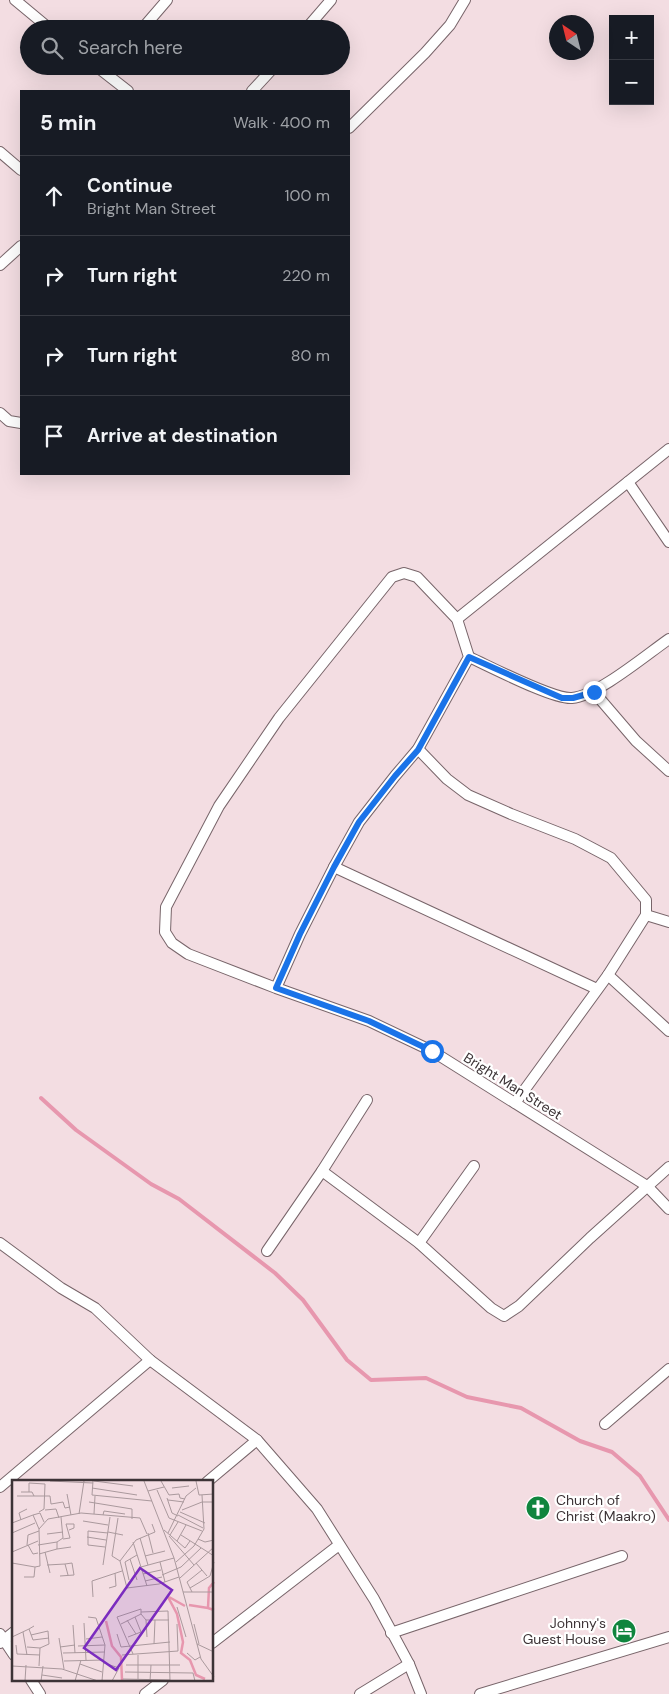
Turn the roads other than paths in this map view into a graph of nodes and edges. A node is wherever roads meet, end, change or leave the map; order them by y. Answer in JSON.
{"nodes":[{"id":1,"x":15,"y":0,"type":"edge"},
{"id":2,"x":168,"y":0,"type":"edge"},
{"id":3,"x":331,"y":0,"type":"edge"},
{"id":4,"x":465,"y":0,"type":"edge"},
{"id":5,"x":39,"y":20,"type":"edge"},
{"id":6,"x":150,"y":20,"type":"edge"},
{"id":7,"x":314,"y":20,"type":"edge"},
{"id":8,"x":111,"y":75,"type":"edge"},
{"id":9,"x":266,"y":75,"type":"edge"},
{"id":10,"x":127,"y":90,"type":"edge"},
{"id":11,"x":253,"y":90,"type":"edge"},
{"id":12,"x":350,"y":127,"type":"edge"},
{"id":13,"x":0,"y":152,"type":"edge"},
{"id":14,"x":20,"y":169,"type":"edge"},
{"id":15,"x":20,"y":247,"type":"edge"},
{"id":16,"x":0,"y":264,"type":"edge"},
{"id":17,"x":0,"y":413,"type":"edge"},
{"id":18,"x":20,"y":423,"type":"edge"},
{"id":19,"x":669,"y":449,"type":"edge"},
{"id":20,"x":628,"y":482,"type":"junction"},
{"id":21,"x":669,"y":542,"type":"edge"},
{"id":22,"x":457,"y":619,"type":"junction"},
{"id":23,"x":669,"y":639,"type":"edge"},
{"id":24,"x":469,"y":657,"type":"junction"},
{"id":25,"x":594,"y":692,"type":"junction"},
{"id":26,"x":418,"y":750,"type":"junction"},
{"id":27,"x":669,"y":771,"type":"edge"},
{"id":28,"x":334,"y":867,"type":"junction"},
{"id":29,"x":646,"y":915,"type":"junction"},
{"id":30,"x":669,"y":922,"type":"edge"},
{"id":31,"x":608,"y":975,"type":"junction"},
{"id":32,"x":276,"y":988,"type":"junction"},
{"id":33,"x":597,"y":989,"type":"junction"},
{"id":34,"x":669,"y":1031,"type":"edge"},
{"id":35,"x":367,"y":1100,"type":"dead end"},
{"id":36,"x":515,"y":1103,"type":"junction"},
{"id":37,"x":474,"y":1166,"type":"dead end"},
{"id":38,"x":669,"y":1166,"type":"edge"},
{"id":39,"x":322,"y":1171,"type":"junction"},
{"id":40,"x":647,"y":1186,"type":"junction"},
{"id":41,"x":669,"y":1209,"type":"edge"},
{"id":42,"x":0,"y":1243,"type":"edge"},
{"id":43,"x":419,"y":1243,"type":"junction"},
{"id":44,"x":267,"y":1251,"type":"dead end"},
{"id":45,"x":150,"y":1360,"type":"junction"},
{"id":46,"x":669,"y":1369,"type":"edge"},
{"id":47,"x":605,"y":1424,"type":"dead end"},
{"id":48,"x":257,"y":1440,"type":"junction"},
{"id":49,"x":209,"y":1480,"type":"edge"},
{"id":50,"x":0,"y":1487,"type":"edge"},
{"id":51,"x":339,"y":1545,"type":"junction"},
{"id":52,"x":622,"y":1556,"type":"dead end"},
{"id":53,"x":391,"y":1633,"type":"junction"},
{"id":54,"x":669,"y":1637,"type":"edge"},
{"id":55,"x":1,"y":1639,"type":"edge"},
{"id":56,"x":214,"y":1641,"type":"edge"},
{"id":57,"x":12,"y":1653,"type":"edge"},
{"id":58,"x":408,"y":1664,"type":"junction"},
{"id":59,"x":32,"y":1682,"type":"edge"},
{"id":60,"x":160,"y":1682,"type":"edge"},
{"id":61,"x":40,"y":1694,"type":"edge"},
{"id":62,"x":144,"y":1694,"type":"edge"},
{"id":63,"x":360,"y":1694,"type":"edge"},
{"id":64,"x":421,"y":1694,"type":"edge"},
{"id":65,"x":480,"y":1694,"type":"edge"}],
"edges":[{"from":1,"to":5,"type":"street"},
{"from":2,"to":6,"type":"street"},
{"from":3,"to":7,"type":"street"},
{"from":4,"to":12,"type":"street"},
{"from":8,"to":10,"type":"street"},
{"from":9,"to":11,"type":"street"},
{"from":13,"to":14,"type":"street"},
{"from":15,"to":16,"type":"street"},
{"from":17,"to":18,"type":"street"},
{"from":19,"to":20,"type":"street"},
{"from":20,"to":21,"type":"street"},
{"from":20,"to":22,"type":"street"},
{"from":22,"to":24,"type":"street"},
{"from":22,"to":32,"type":"street","name":"Bright Man Street"},
{"from":23,"to":25,"type":"street"},
{"from":24,"to":25,"type":"street"},
{"from":24,"to":26,"type":"street"},
{"from":25,"to":27,"type":"street"},
{"from":26,"to":28,"type":"street"},
{"from":26,"to":29,"type":"street"},
{"from":28,"to":32,"type":"street"},
{"from":28,"to":33,"type":"street"},
{"from":29,"to":30,"type":"street"},
{"from":29,"to":31,"type":"street"},
{"from":31,"to":33,"type":"street"},
{"from":31,"to":34,"type":"street"},
{"from":32,"to":36,"type":"street","name":"Bright Man Street"},
{"from":33,"to":36,"type":"street"},
{"from":35,"to":39,"type":"street"},
{"from":36,"to":40,"type":"street","name":"Bright Man Street"},
{"from":37,"to":43,"type":"street"},
{"from":38,"to":40,"type":"street"},
{"from":39,"to":43,"type":"street"},
{"from":39,"to":44,"type":"street"},
{"from":40,"to":41,"type":"street","name":"Bright Man Street"},
{"from":40,"to":43,"type":"street"},
{"from":42,"to":45,"type":"street"},
{"from":45,"to":48,"type":"street"},
{"from":45,"to":50,"type":"street"},
{"from":46,"to":47,"type":"street"},
{"from":48,"to":49,"type":"street"},
{"from":48,"to":51,"type":"street"},
{"from":51,"to":53,"type":"street"},
{"from":51,"to":56,"type":"street"},
{"from":52,"to":53,"type":"street"},
{"from":53,"to":58,"type":"street"},
{"from":54,"to":65,"type":"street"},
{"from":55,"to":57,"type":"street"},
{"from":58,"to":63,"type":"street"},
{"from":58,"to":64,"type":"street"},
{"from":59,"to":61,"type":"street"},
{"from":60,"to":62,"type":"street"}]}
